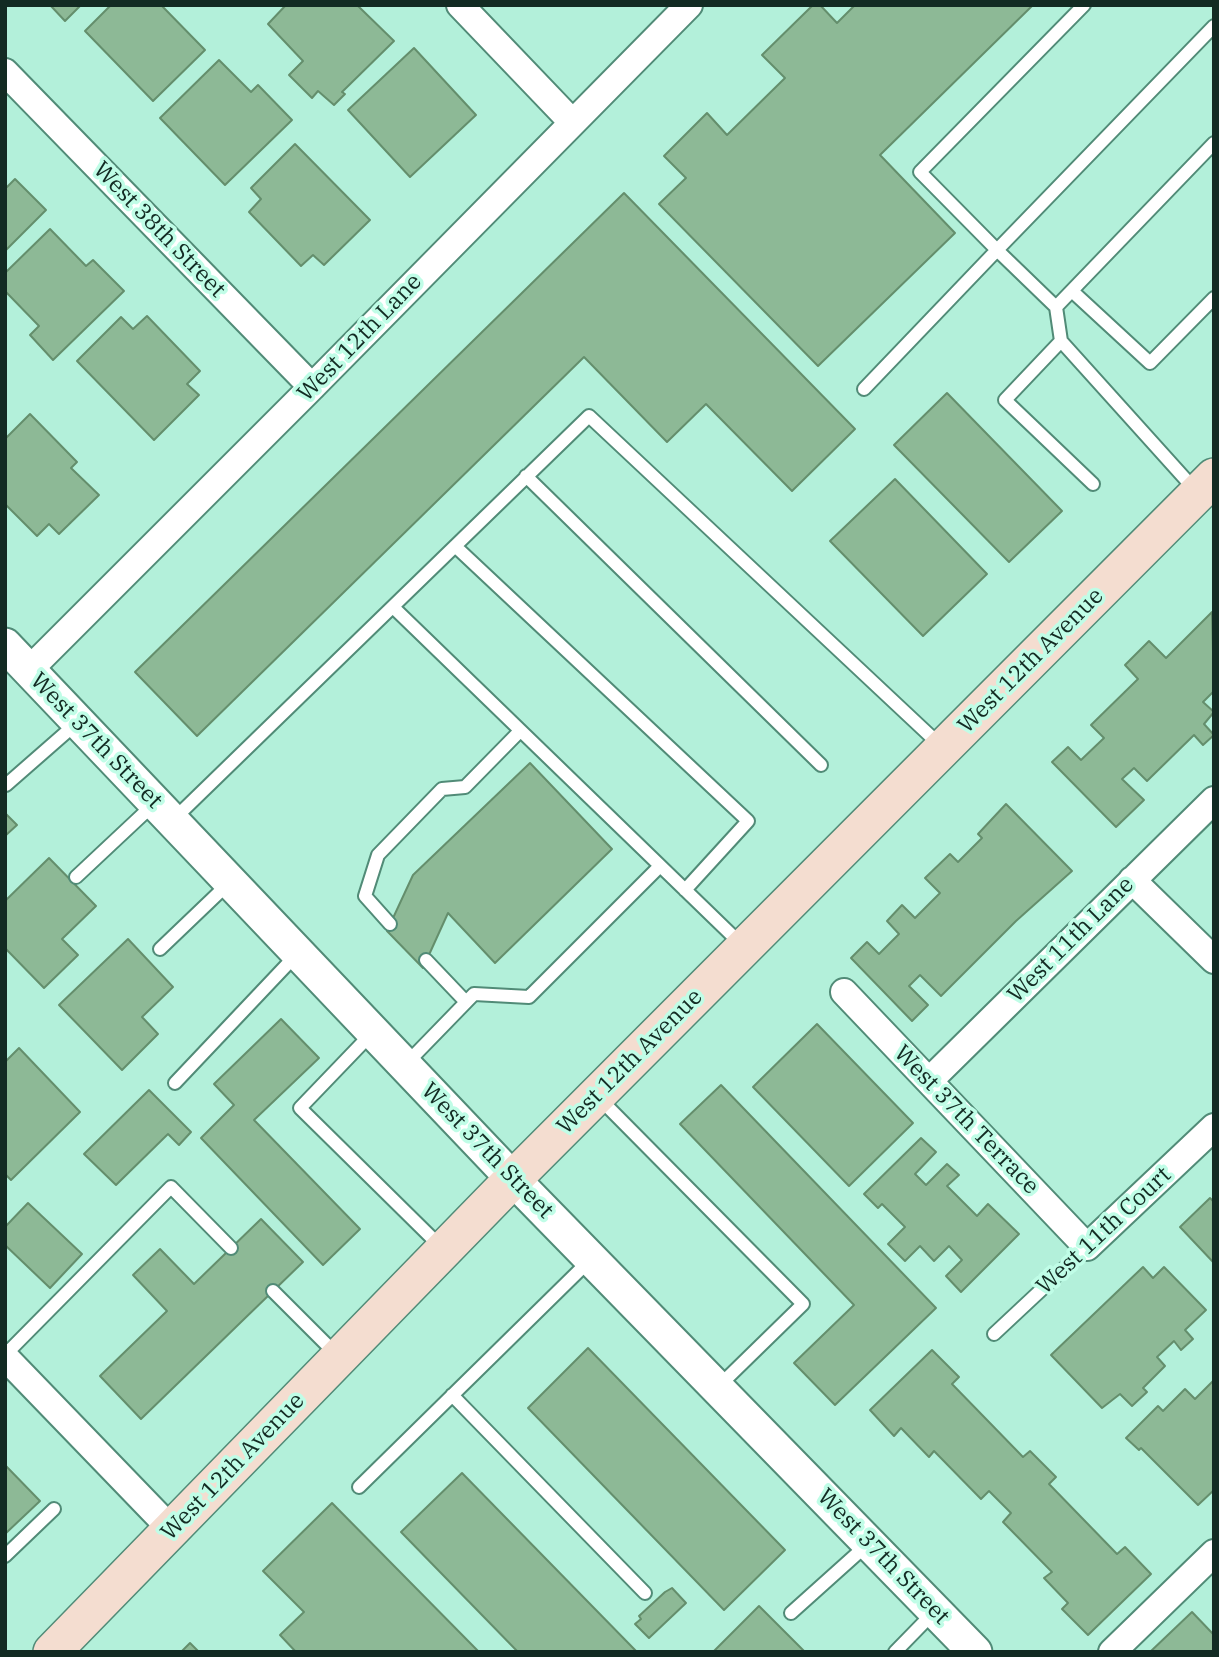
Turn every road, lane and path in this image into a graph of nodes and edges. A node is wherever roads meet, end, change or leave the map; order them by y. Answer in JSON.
{"nodes":[{"id":1,"x":460,"y":5,"type":"edge"},
{"id":2,"x":689,"y":5,"type":"edge"},
{"id":3,"x":1084,"y":5,"type":"edge"},
{"id":4,"x":1214,"y":26,"type":"edge"},
{"id":5,"x":5,"y":72,"type":"edge"},
{"id":6,"x":572,"y":122,"type":"junction"},
{"id":7,"x":1214,"y":143,"type":"edge"},
{"id":8,"x":997,"y":250,"type":"junction"},
{"id":9,"x":1072,"y":290,"type":"junction"},
{"id":10,"x":1214,"y":298,"type":"edge"},
{"id":11,"x":1056,"y":307,"type":"junction"},
{"id":12,"x":1061,"y":341,"type":"junction"},
{"id":13,"x":312,"y":387,"type":"junction"},
{"id":14,"x":864,"y":389,"type":"dead end"},
{"id":15,"x":526,"y":476,"type":"junction"},
{"id":16,"x":1093,"y":484,"type":"dead end"},
{"id":17,"x":1209,"y":493,"type":"edge"},
{"id":18,"x":455,"y":546,"type":"junction"},
{"id":19,"x":393,"y":607,"type":"junction"},
{"id":20,"x":12,"y":653,"type":"edge"},
{"id":21,"x":78,"y":722,"type":"junction"},
{"id":22,"x":520,"y":731,"type":"junction"},
{"id":23,"x":944,"y":749,"type":"junction"},
{"id":24,"x":821,"y":765,"type":"dead end"},
{"id":25,"x":6,"y":785,"type":"edge"},
{"id":26,"x":1214,"y":800,"type":"edge"},
{"id":27,"x":164,"y":812,"type":"junction"},
{"id":28,"x":660,"y":866,"type":"junction"},
{"id":29,"x":76,"y":877,"type":"dead end"},
{"id":30,"x":1132,"y":880,"type":"junction"},
{"id":31,"x":230,"y":881,"type":"junction"},
{"id":32,"x":684,"y":890,"type":"junction"},
{"id":33,"x":390,"y":923,"type":"dead end"},
{"id":34,"x":745,"y":947,"type":"junction"},
{"id":35,"x":160,"y":949,"type":"dead end"},
{"id":36,"x":298,"y":953,"type":"junction"},
{"id":37,"x":426,"y":960,"type":"dead end"},
{"id":38,"x":1214,"y":960,"type":"edge"},
{"id":39,"x":844,"y":992,"type":"dead end"},
{"id":40,"x":466,"y":1002,"type":"junction"},
{"id":41,"x":373,"y":1031,"type":"junction"},
{"id":42,"x":405,"y":1065,"type":"junction"},
{"id":43,"x":929,"y":1081,"type":"junction"},
{"id":44,"x":175,"y":1083,"type":"dead end"},
{"id":45,"x":596,"y":1096,"type":"junction"},
{"id":46,"x":1214,"y":1127,"type":"edge"},
{"id":47,"x":513,"y":1179,"type":"junction"},
{"id":48,"x":1087,"y":1247,"type":"junction"},
{"id":49,"x":231,"y":1248,"type":"dead end"},
{"id":50,"x":443,"y":1250,"type":"junction"},
{"id":51,"x":592,"y":1259,"type":"junction"},
{"id":52,"x":273,"y":1291,"type":"dead end"},
{"id":53,"x":994,"y":1334,"type":"dead end"},
{"id":54,"x":5,"y":1356,"type":"edge"},
{"id":55,"x":339,"y":1358,"type":"junction"},
{"id":56,"x":718,"y":1388,"type":"junction"},
{"id":57,"x":452,"y":1395,"type":"junction"},
{"id":58,"x":359,"y":1487,"type":"dead end"},
{"id":59,"x":54,"y":1509,"type":"dead end"},
{"id":60,"x":172,"y":1530,"type":"junction"},
{"id":61,"x":869,"y":1543,"type":"junction"},
{"id":62,"x":1214,"y":1553,"type":"edge"},
{"id":63,"x":5,"y":1556,"type":"edge"},
{"id":64,"x":645,"y":1592,"type":"dead end"},
{"id":65,"x":935,"y":1611,"type":"junction"},
{"id":66,"x":791,"y":1613,"type":"dead end"},
{"id":67,"x":52,"y":1652,"type":"edge"},
{"id":68,"x":895,"y":1652,"type":"edge"},
{"id":69,"x":975,"y":1652,"type":"edge"},
{"id":70,"x":1112,"y":1652,"type":"edge"}],
"edges":[{"from":1,"to":6,"type":"street"},
{"from":2,"to":6,"type":"street","name":"West 12th Lane"},
{"from":3,"to":8,"type":"lane"},
{"from":4,"to":8,"type":"lane"},
{"from":5,"to":13,"type":"street","name":"West 38th Street"},
{"from":6,"to":13,"type":"street","name":"West 12th Lane"},
{"from":7,"to":9,"type":"lane"},
{"from":8,"to":11,"type":"lane"},
{"from":8,"to":14,"type":"lane"},
{"from":9,"to":10,"type":"lane"},
{"from":9,"to":11,"type":"lane"},
{"from":11,"to":12,"type":"lane"},
{"from":12,"to":16,"type":"lane"},
{"from":12,"to":17,"type":"lane"},
{"from":13,"to":20,"type":"street","name":"West 12th Lane"},
{"from":15,"to":18,"type":"lane"},
{"from":15,"to":23,"type":"lane"},
{"from":15,"to":24,"type":"lane"},
{"from":17,"to":23,"type":"main road","name":"West 12th Avenue"},
{"from":18,"to":19,"type":"lane"},
{"from":18,"to":32,"type":"lane"},
{"from":19,"to":22,"type":"lane"},
{"from":19,"to":27,"type":"lane"},
{"from":20,"to":21,"type":"street","name":"West 37th Street"},
{"from":21,"to":25,"type":"lane"},
{"from":21,"to":27,"type":"street","name":"West 37th Street"},
{"from":22,"to":28,"type":"lane"},
{"from":22,"to":33,"type":"lane"},
{"from":23,"to":34,"type":"main road","name":"West 12th Avenue"},
{"from":26,"to":30,"type":"street","name":"West 11th Lane"},
{"from":27,"to":29,"type":"lane"},
{"from":27,"to":31,"type":"street","name":"West 37th Street"},
{"from":28,"to":32,"type":"lane"},
{"from":28,"to":40,"type":"lane"},
{"from":30,"to":38,"type":"street"},
{"from":30,"to":43,"type":"street","name":"West 11th Lane"},
{"from":31,"to":35,"type":"lane"},
{"from":31,"to":36,"type":"street","name":"West 37th Street"},
{"from":32,"to":34,"type":"lane"},
{"from":34,"to":45,"type":"main road","name":"West 12th Avenue"},
{"from":36,"to":41,"type":"street","name":"West 37th Street"},
{"from":36,"to":44,"type":"lane"},
{"from":37,"to":40,"type":"lane"},
{"from":39,"to":43,"type":"street","name":"West 37th Terrace"},
{"from":40,"to":42,"type":"lane"},
{"from":41,"to":42,"type":"street","name":"West 37th Street"},
{"from":41,"to":50,"type":"lane"},
{"from":42,"to":47,"type":"street","name":"West 37th Street"},
{"from":43,"to":48,"type":"street","name":"West 37th Terrace"},
{"from":45,"to":47,"type":"main road","name":"West 12th Avenue"},
{"from":45,"to":56,"type":"lane"},
{"from":46,"to":48,"type":"street","name":"West 11th Court"},
{"from":47,"to":50,"type":"main road","name":"West 12th Avenue"},
{"from":47,"to":51,"type":"street","name":"West 37th Street"},
{"from":48,"to":53,"type":"lane","name":"West 11th Court"},
{"from":49,"to":54,"type":"lane"},
{"from":50,"to":55,"type":"main road","name":"West 12th Avenue"},
{"from":51,"to":56,"type":"street","name":"West 37th Street"},
{"from":51,"to":57,"type":"lane"},
{"from":52,"to":55,"type":"lane"},
{"from":54,"to":60,"type":"street"},
{"from":55,"to":60,"type":"main road","name":"West 12th Avenue"},
{"from":56,"to":61,"type":"street","name":"West 37th Street"},
{"from":57,"to":58,"type":"lane"},
{"from":57,"to":64,"type":"lane"},
{"from":59,"to":63,"type":"lane"},
{"from":60,"to":67,"type":"main road","name":"West 12th Avenue"},
{"from":61,"to":65,"type":"street","name":"West 37th Street"},
{"from":61,"to":66,"type":"lane"},
{"from":62,"to":70,"type":"street"},
{"from":65,"to":68,"type":"lane"},
{"from":65,"to":69,"type":"street","name":"West 37th Street"}]}
